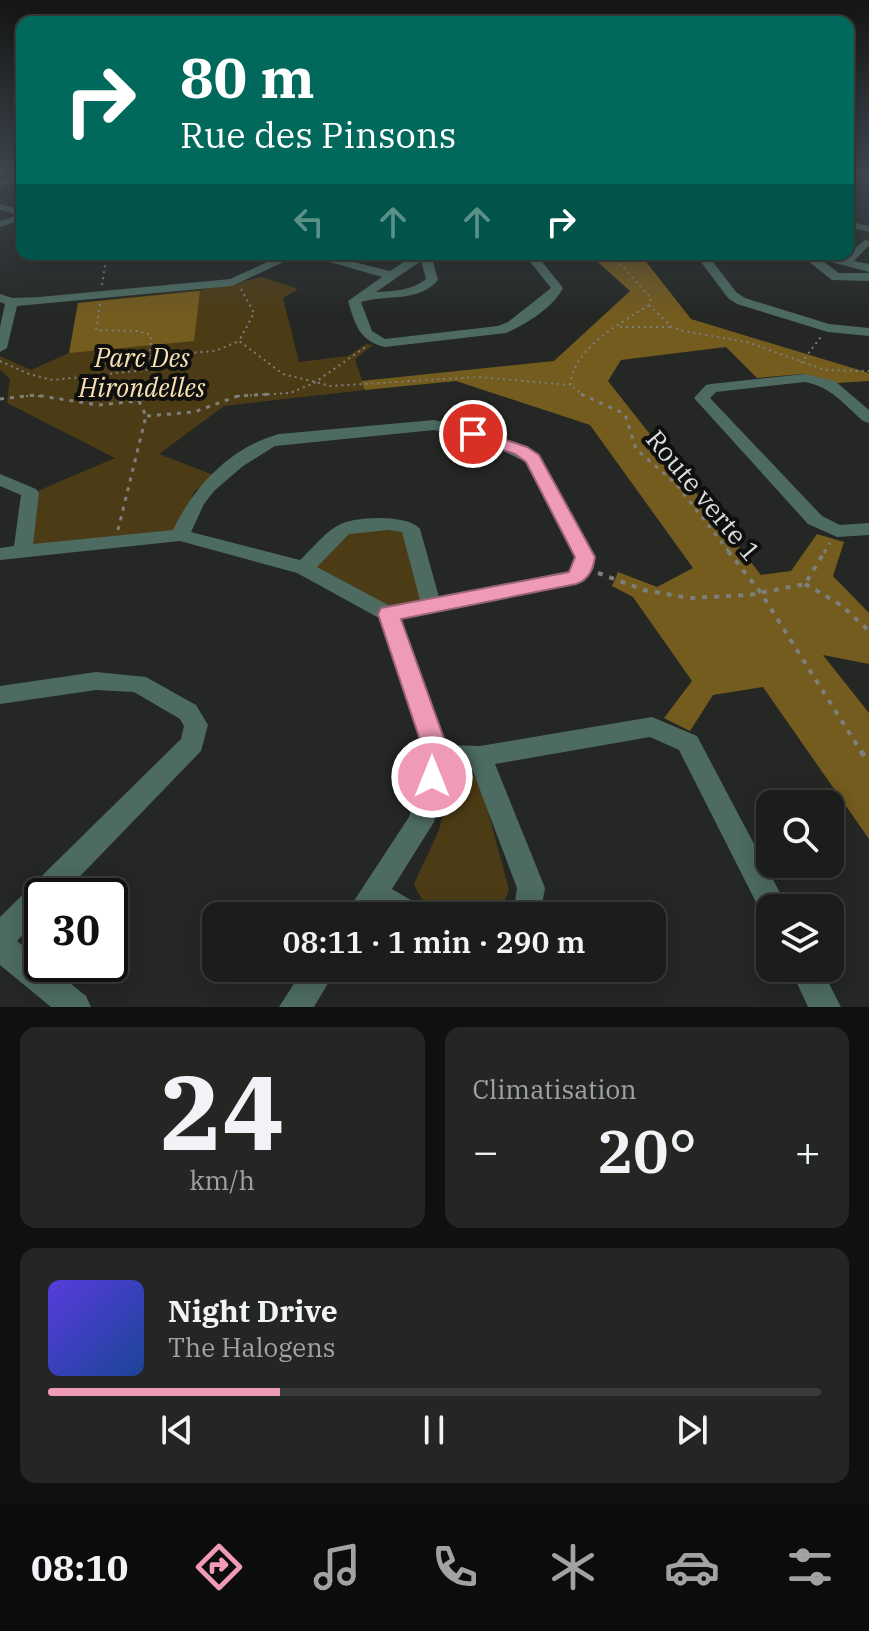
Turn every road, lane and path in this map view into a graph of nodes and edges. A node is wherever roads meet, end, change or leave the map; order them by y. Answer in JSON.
{"nodes":[{"id":1,"x":869,"y":230,"type":"edge"},
{"id":2,"x":867,"y":243,"type":"edge"},
{"id":3,"x":106,"y":260,"type":"edge"},
{"id":4,"x":281,"y":260,"type":"edge"},
{"id":5,"x":331,"y":260,"type":"edge"},
{"id":6,"x":414,"y":260,"type":"edge"},
{"id":7,"x":426,"y":260,"type":"edge"},
{"id":8,"x":535,"y":260,"type":"edge"},
{"id":9,"x":617,"y":260,"type":"edge"},
{"id":10,"x":706,"y":260,"type":"edge"},
{"id":11,"x":813,"y":260,"type":"edge"},
{"id":12,"x":838,"y":260,"type":"edge"},
{"id":13,"x":846,"y":262,"type":"joint"},
{"id":14,"x":869,"y":268,"type":"edge"},
{"id":15,"x":390,"y":275,"type":"junction"},
{"id":16,"x":869,"y":277,"type":"edge"},
{"id":17,"x":232,"y":282,"type":"junction"},
{"id":18,"x":101,"y":295,"type":"junction"},
{"id":19,"x":357,"y":297,"type":"junction"},
{"id":20,"x":649,"y":305,"type":"junction"},
{"id":21,"x":6,"y":307,"type":"edge"},
{"id":22,"x":618,"y":327,"type":"junction"},
{"id":23,"x":672,"y":327,"type":"junction"},
{"id":24,"x":828,"y":328,"type":"junction"},
{"id":25,"x":869,"y":332,"type":"edge"},
{"id":26,"x":239,"y":341,"type":"junction"},
{"id":27,"x":373,"y":341,"type":"junction"},
{"id":28,"x":0,"y":348,"type":"edge"},
{"id":29,"x":150,"y":356,"type":"junction"},
{"id":30,"x":0,"y":361,"type":"edge"},
{"id":31,"x":801,"y":364,"type":"junction"},
{"id":32,"x":154,"y":369,"type":"junction"},
{"id":33,"x":869,"y":371,"type":"edge"},
{"id":34,"x":103,"y":375,"type":"junction"},
{"id":35,"x":314,"y":383,"type":"junction"},
{"id":36,"x":570,"y":385,"type":"junction"},
{"id":37,"x":142,"y":390,"type":"junction"},
{"id":38,"x":0,"y":399,"type":"edge"},
{"id":39,"x":139,"y":401,"type":"junction"},
{"id":40,"x":146,"y":416,"type":"junction"},
{"id":41,"x":869,"y":418,"type":"edge"},
{"id":42,"x":0,"y":479,"type":"edge"},
{"id":43,"x":869,"y":529,"type":"edge"},
{"id":44,"x":837,"y":531,"type":"junction"},
{"id":45,"x":180,"y":535,"type":"junction"},
{"id":46,"x":115,"y":541,"type":"junction"},
{"id":47,"x":23,"y":550,"type":"junction"},
{"id":48,"x":0,"y":554,"type":"edge"},
{"id":49,"x":304,"y":568,"type":"junction"},
{"id":50,"x":584,"y":568,"type":"junction"},
{"id":51,"x":805,"y":584,"type":"junction"},
{"id":52,"x":761,"y":593,"type":"junction"},
{"id":53,"x":431,"y":604,"type":"junction"},
{"id":54,"x":388,"y":614,"type":"junction"},
{"id":55,"x":869,"y":631,"type":"edge"},
{"id":56,"x":0,"y":695,"type":"edge"},
{"id":57,"x":438,"y":755,"type":"junction"},
{"id":58,"x":480,"y":756,"type":"junction"},
{"id":59,"x":869,"y":764,"type":"edge"},
{"id":60,"x":767,"y":894,"type":"edge"},
{"id":61,"x":368,"y":902,"type":"edge"},
{"id":62,"x":530,"y":902,"type":"edge"},
{"id":63,"x":0,"y":938,"type":"edge"},
{"id":64,"x":0,"y":946,"type":"edge"},
{"id":65,"x":312,"y":982,"type":"edge"},
{"id":66,"x":812,"y":982,"type":"edge"},
{"id":67,"x":75,"y":1007,"type":"edge"},
{"id":68,"x":295,"y":1007,"type":"edge"},
{"id":69,"x":825,"y":1007,"type":"edge"}],
"edges":[{"from":1,"to":2,"type":"street"},
{"from":3,"to":18,"type":"path"},
{"from":4,"to":17,"type":"street"},
{"from":5,"to":15,"type":"street"},
{"from":6,"to":15,"type":"street"},
{"from":7,"to":19,"type":"street"},
{"from":8,"to":27,"type":"street"},
{"from":9,"to":20,"type":"path"},
{"from":10,"to":24,"type":"street"},
{"from":11,"to":16,"type":"street"},
{"from":12,"to":13,"type":"street"},
{"from":13,"to":14,"type":"street"},
{"from":15,"to":19,"type":"street"},
{"from":17,"to":18,"type":"street"},
{"from":17,"to":26,"type":"path"},
{"from":18,"to":21,"type":"street"},
{"from":18,"to":29,"type":"path"},
{"from":19,"to":27,"type":"street"},
{"from":20,"to":22,"type":"path"},
{"from":20,"to":23,"type":"path"},
{"from":21,"to":28,"type":"street"},
{"from":22,"to":23,"type":"path"},
{"from":22,"to":36,"type":"path"},
{"from":23,"to":31,"type":"path"},
{"from":24,"to":25,"type":"street"},
{"from":24,"to":31,"type":"path"},
{"from":26,"to":29,"type":"path"},
{"from":26,"to":35,"type":"path"},
{"from":27,"to":35,"type":"path"},
{"from":29,"to":32,"type":"path"},
{"from":30,"to":34,"type":"path"},
{"from":31,"to":33,"type":"path"},
{"from":32,"to":34,"type":"path"},
{"from":32,"to":37,"type":"path"},
{"from":34,"to":37,"type":"path"},
{"from":35,"to":36,"type":"path"},
{"from":35,"to":40,"type":"path"},
{"from":36,"to":52,"type":"path","name":"Route verte 1"},
{"from":37,"to":39,"type":"path"},
{"from":38,"to":39,"type":"path"},
{"from":39,"to":40,"type":"path"},
{"from":40,"to":46,"type":"path"},
{"from":41,"to":44,"type":"street"},
{"from":42,"to":47,"type":"street"},
{"from":43,"to":44,"type":"street"},
{"from":44,"to":51,"type":"path"},
{"from":45,"to":46,"type":"street"},
{"from":45,"to":49,"type":"street"},
{"from":45,"to":50,"type":"street"},
{"from":46,"to":47,"type":"street"},
{"from":47,"to":48,"type":"street"},
{"from":49,"to":53,"type":"street"},
{"from":49,"to":54,"type":"street"},
{"from":50,"to":52,"type":"path"},
{"from":50,"to":53,"type":"street"},
{"from":51,"to":52,"type":"path"},
{"from":51,"to":55,"type":"path"},
{"from":52,"to":59,"type":"path","name":"Route verte 1"},
{"from":53,"to":54,"type":"street"},
{"from":54,"to":57,"type":"street"},
{"from":56,"to":63,"type":"street"},
{"from":57,"to":58,"type":"street"},
{"from":57,"to":61,"type":"street"},
{"from":58,"to":60,"type":"street"},
{"from":58,"to":62,"type":"street"},
{"from":64,"to":67,"type":"street"},
{"from":65,"to":68,"type":"street"},
{"from":66,"to":69,"type":"street"}]}
